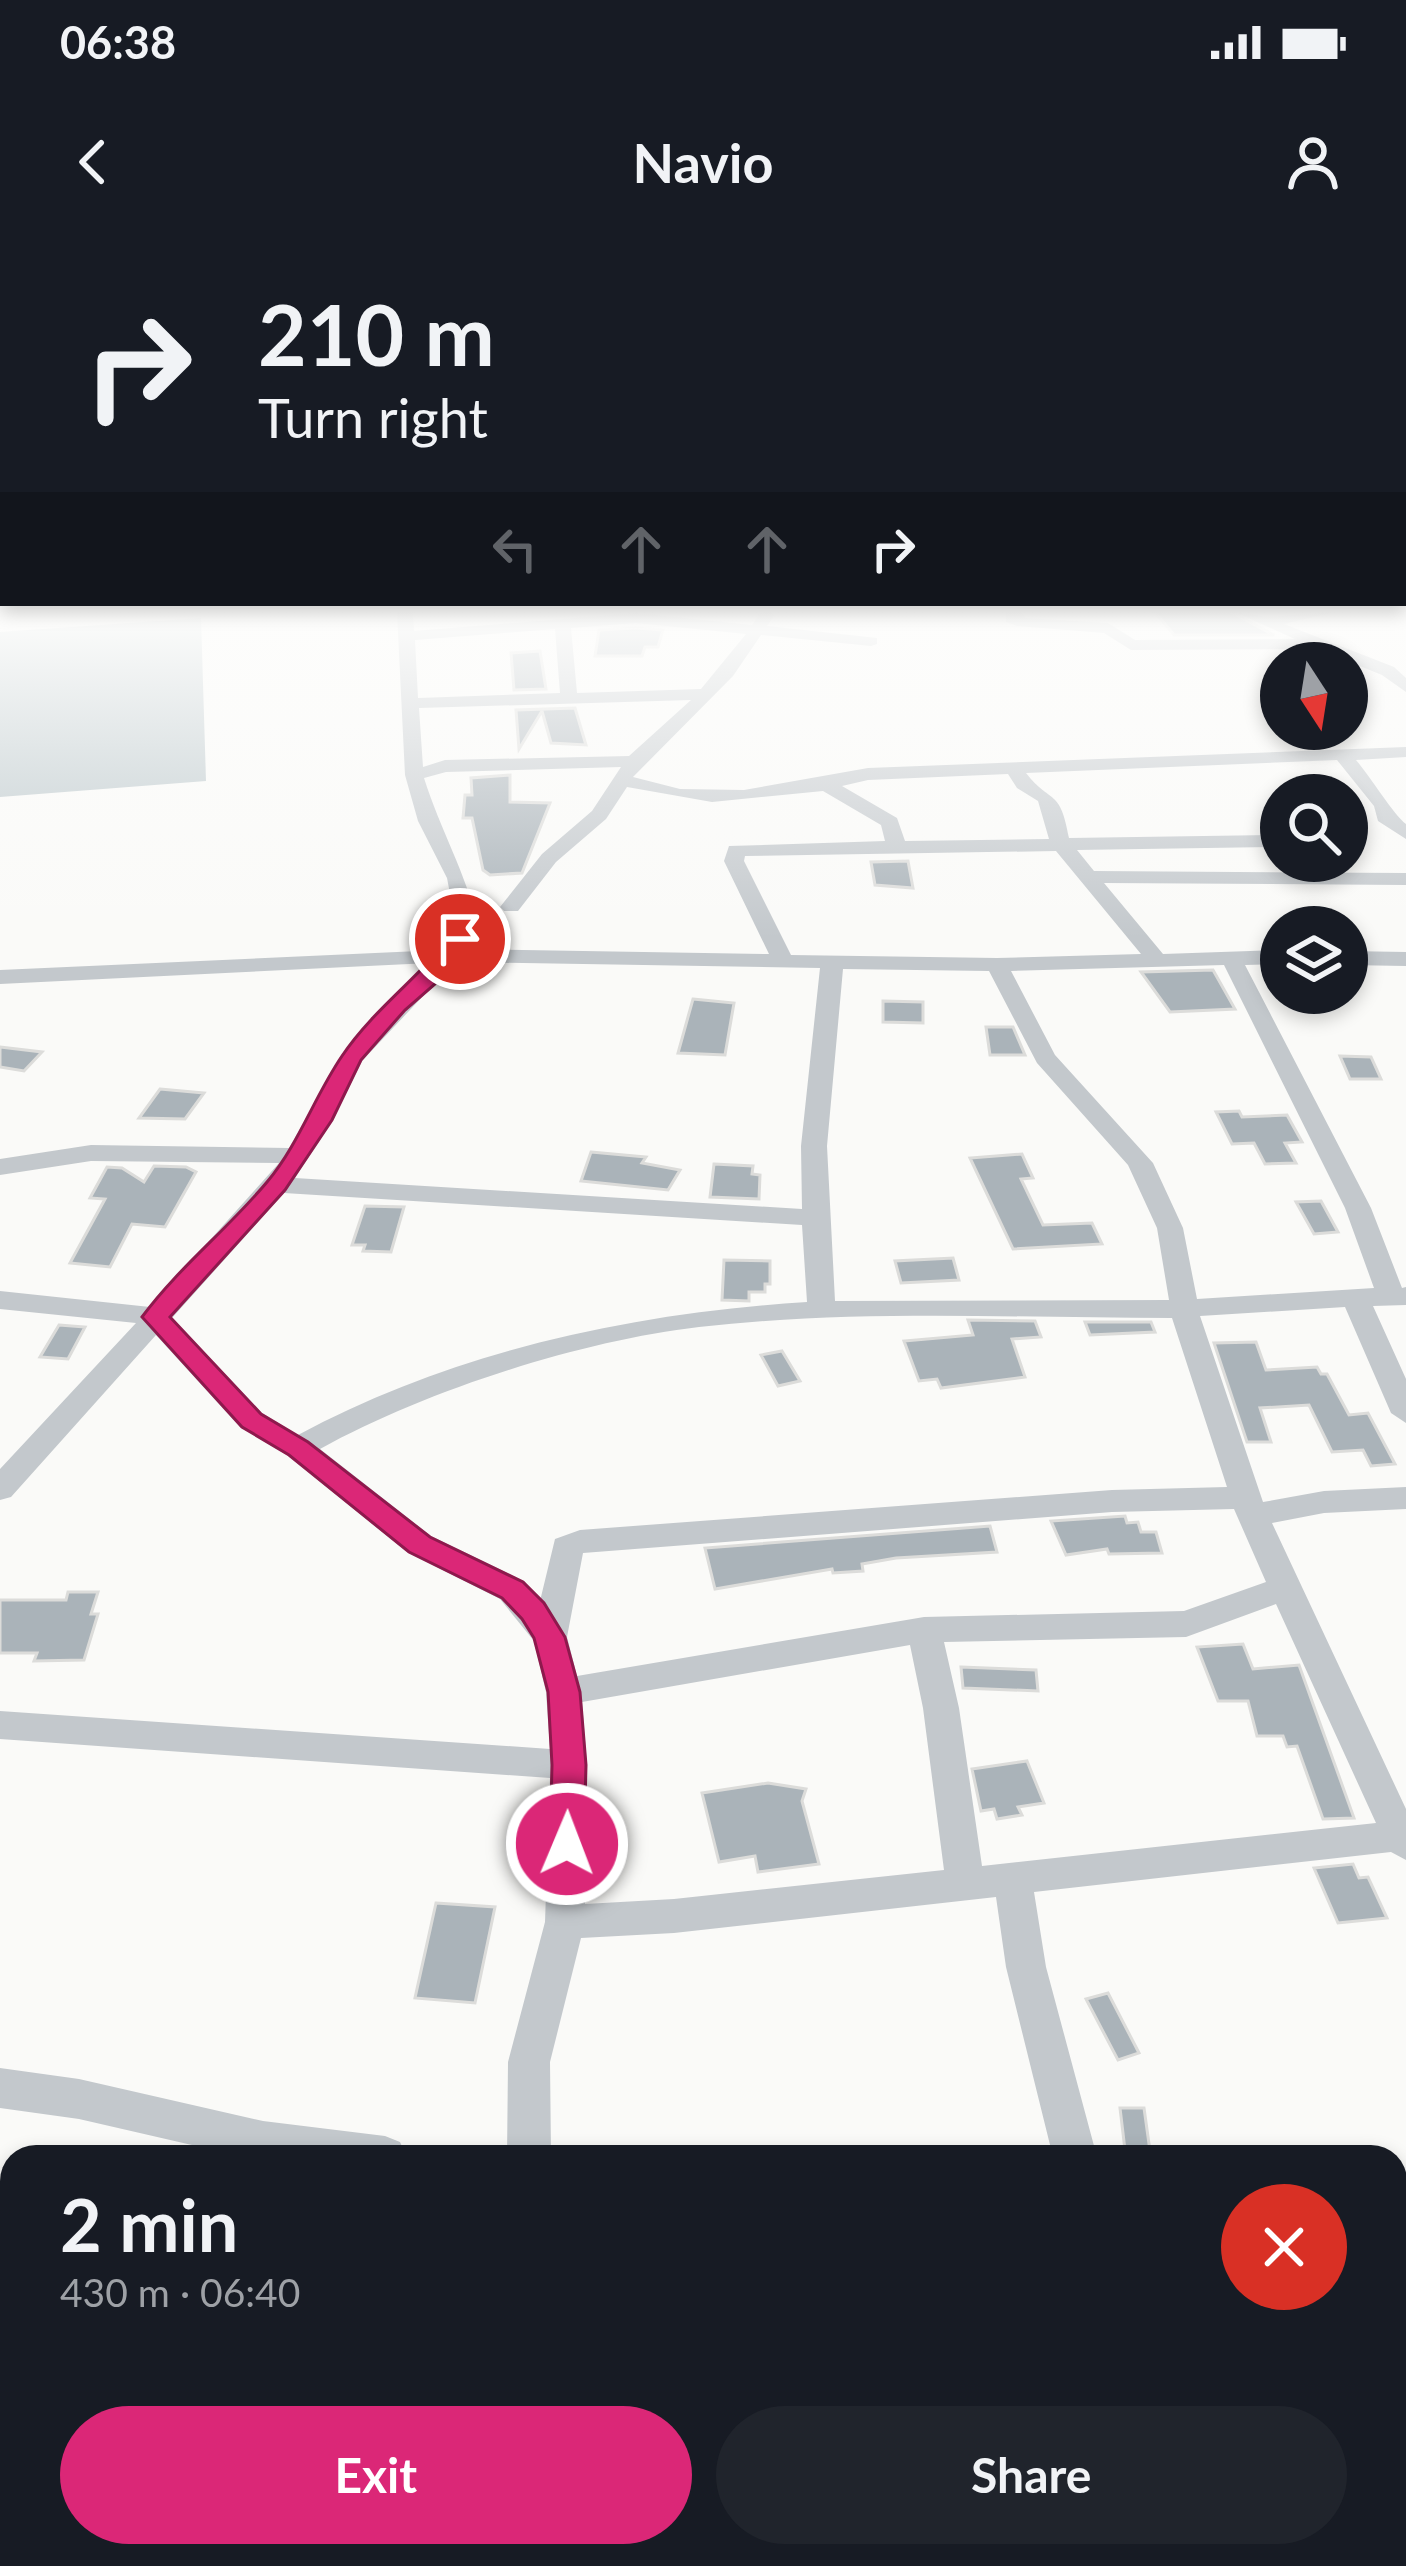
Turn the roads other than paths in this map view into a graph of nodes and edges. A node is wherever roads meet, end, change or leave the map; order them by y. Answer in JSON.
{"nodes":[{"id":1,"x":412,"y":721,"type":"edge"},
{"id":2,"x":679,"y":721,"type":"edge"},
{"id":3,"x":1406,"y":752,"type":"edge"},
{"id":4,"x":1342,"y":755,"type":"junction"},
{"id":5,"x":634,"y":761,"type":"junction"},
{"id":6,"x":1013,"y":767,"type":"junction"},
{"id":7,"x":414,"y":775,"type":"junction"},
{"id":8,"x":622,"y":779,"type":"junction"},
{"id":9,"x":827,"y":786,"type":"junction"},
{"id":10,"x":1406,"y":833,"type":"edge"},
{"id":11,"x":1260,"y":841,"type":"edge"},
{"id":12,"x":1060,"y":843,"type":"junction"},
{"id":13,"x":897,"y":848,"type":"junction"},
{"id":14,"x":1086,"y":877,"type":"junction"},
{"id":15,"x":1406,"y":879,"type":"edge"},
{"id":16,"x":511,"y":907,"type":"dead end"},
{"id":17,"x":1230,"y":956,"type":"junction"},
{"id":18,"x":448,"y":957,"type":"junction"},
{"id":19,"x":1260,"y":957,"type":"edge"},
{"id":20,"x":1368,"y":958,"type":"edge"},
{"id":21,"x":1156,"y":959,"type":"junction"},
{"id":22,"x":1406,"y":959,"type":"edge"},
{"id":23,"x":783,"y":960,"type":"junction"},
{"id":24,"x":832,"y":963,"type":"junction"},
{"id":25,"x":997,"y":965,"type":"junction"},
{"id":26,"x":0,"y":977,"type":"edge"},
{"id":27,"x":300,"y":1156,"type":"junction"},
{"id":28,"x":0,"y":1167,"type":"edge"},
{"id":29,"x":277,"y":1185,"type":"junction"},
{"id":30,"x":818,"y":1218,"type":"junction"},
{"id":31,"x":1398,"y":1295,"type":"edge"},
{"id":32,"x":1354,"y":1297,"type":"junction"},
{"id":33,"x":0,"y":1300,"type":"edge"},
{"id":34,"x":1185,"y":1309,"type":"junction"},
{"id":35,"x":822,"y":1310,"type":"junction"},
{"id":36,"x":155,"y":1317,"type":"junction"},
{"id":37,"x":1403,"y":1395,"type":"edge"},
{"id":38,"x":298,"y":1448,"type":"junction"},
{"id":39,"x":0,"y":1489,"type":"edge"},
{"id":40,"x":1406,"y":1498,"type":"edge"},
{"id":41,"x":1250,"y":1507,"type":"junction"},
{"id":42,"x":1285,"y":1588,"type":"junction"},
{"id":43,"x":924,"y":1630,"type":"junction"},
{"id":44,"x":550,"y":1637,"type":"junction"},
{"id":45,"x":564,"y":1692,"type":"junction"},
{"id":46,"x":0,"y":1725,"type":"edge"},
{"id":47,"x":569,"y":1765,"type":"junction"},
{"id":48,"x":1392,"y":1791,"type":"edge"},
{"id":49,"x":1403,"y":1840,"type":"edge"},
{"id":50,"x":1013,"y":1880,"type":"junction"},
{"id":51,"x":965,"y":1885,"type":"junction"},
{"id":52,"x":565,"y":1922,"type":"junction"},
{"id":53,"x":0,"y":2088,"type":"edge"},
{"id":54,"x":246,"y":2145,"type":"edge"},
{"id":55,"x":529,"y":2145,"type":"edge"},
{"id":56,"x":1068,"y":2145,"type":"edge"}],
"edges":[{"from":1,"to":7,"type":"street"},
{"from":2,"to":5,"type":"street"},
{"from":3,"to":4,"type":"street"},
{"from":4,"to":6,"type":"street"},
{"from":4,"to":10,"type":"street"},
{"from":5,"to":7,"type":"street"},
{"from":5,"to":8,"type":"street"},
{"from":6,"to":9,"type":"street"},
{"from":6,"to":12,"type":"street"},
{"from":7,"to":18,"type":"street"},
{"from":8,"to":9,"type":"street"},
{"from":8,"to":16,"type":"street"},
{"from":9,"to":13,"type":"street"},
{"from":11,"to":12,"type":"street"},
{"from":12,"to":13,"type":"street"},
{"from":12,"to":14,"type":"street"},
{"from":13,"to":23,"type":"street"},
{"from":14,"to":15,"type":"street"},
{"from":14,"to":21,"type":"street"},
{"from":17,"to":19,"type":"street"},
{"from":17,"to":21,"type":"street"},
{"from":17,"to":31,"type":"street"},
{"from":18,"to":23,"type":"street"},
{"from":18,"to":26,"type":"street"},
{"from":18,"to":27,"type":"street"},
{"from":20,"to":22,"type":"street"},
{"from":21,"to":25,"type":"street"},
{"from":23,"to":24,"type":"street"},
{"from":24,"to":25,"type":"street"},
{"from":24,"to":30,"type":"street"},
{"from":25,"to":34,"type":"street"},
{"from":27,"to":28,"type":"street"},
{"from":27,"to":29,"type":"street"},
{"from":29,"to":30,"type":"street"},
{"from":29,"to":36,"type":"street"},
{"from":30,"to":35,"type":"street"},
{"from":31,"to":32,"type":"street"},
{"from":32,"to":34,"type":"street"},
{"from":32,"to":37,"type":"street"},
{"from":33,"to":36,"type":"street"},
{"from":34,"to":35,"type":"street"},
{"from":34,"to":41,"type":"street"},
{"from":35,"to":38,"type":"street"},
{"from":36,"to":38,"type":"street"},
{"from":36,"to":39,"type":"street"},
{"from":38,"to":44,"type":"street"},
{"from":40,"to":41,"type":"street"},
{"from":41,"to":42,"type":"street"},
{"from":41,"to":44,"type":"street"},
{"from":42,"to":43,"type":"street"},
{"from":42,"to":48,"type":"street"},
{"from":43,"to":45,"type":"street"},
{"from":43,"to":51,"type":"street"},
{"from":44,"to":45,"type":"street"},
{"from":45,"to":47,"type":"street"},
{"from":46,"to":47,"type":"street"},
{"from":47,"to":52,"type":"street"},
{"from":48,"to":49,"type":"street"},
{"from":49,"to":50,"type":"street"},
{"from":50,"to":51,"type":"street"},
{"from":50,"to":56,"type":"street"},
{"from":51,"to":52,"type":"street"},
{"from":52,"to":55,"type":"street"},
{"from":53,"to":54,"type":"street"}]}
